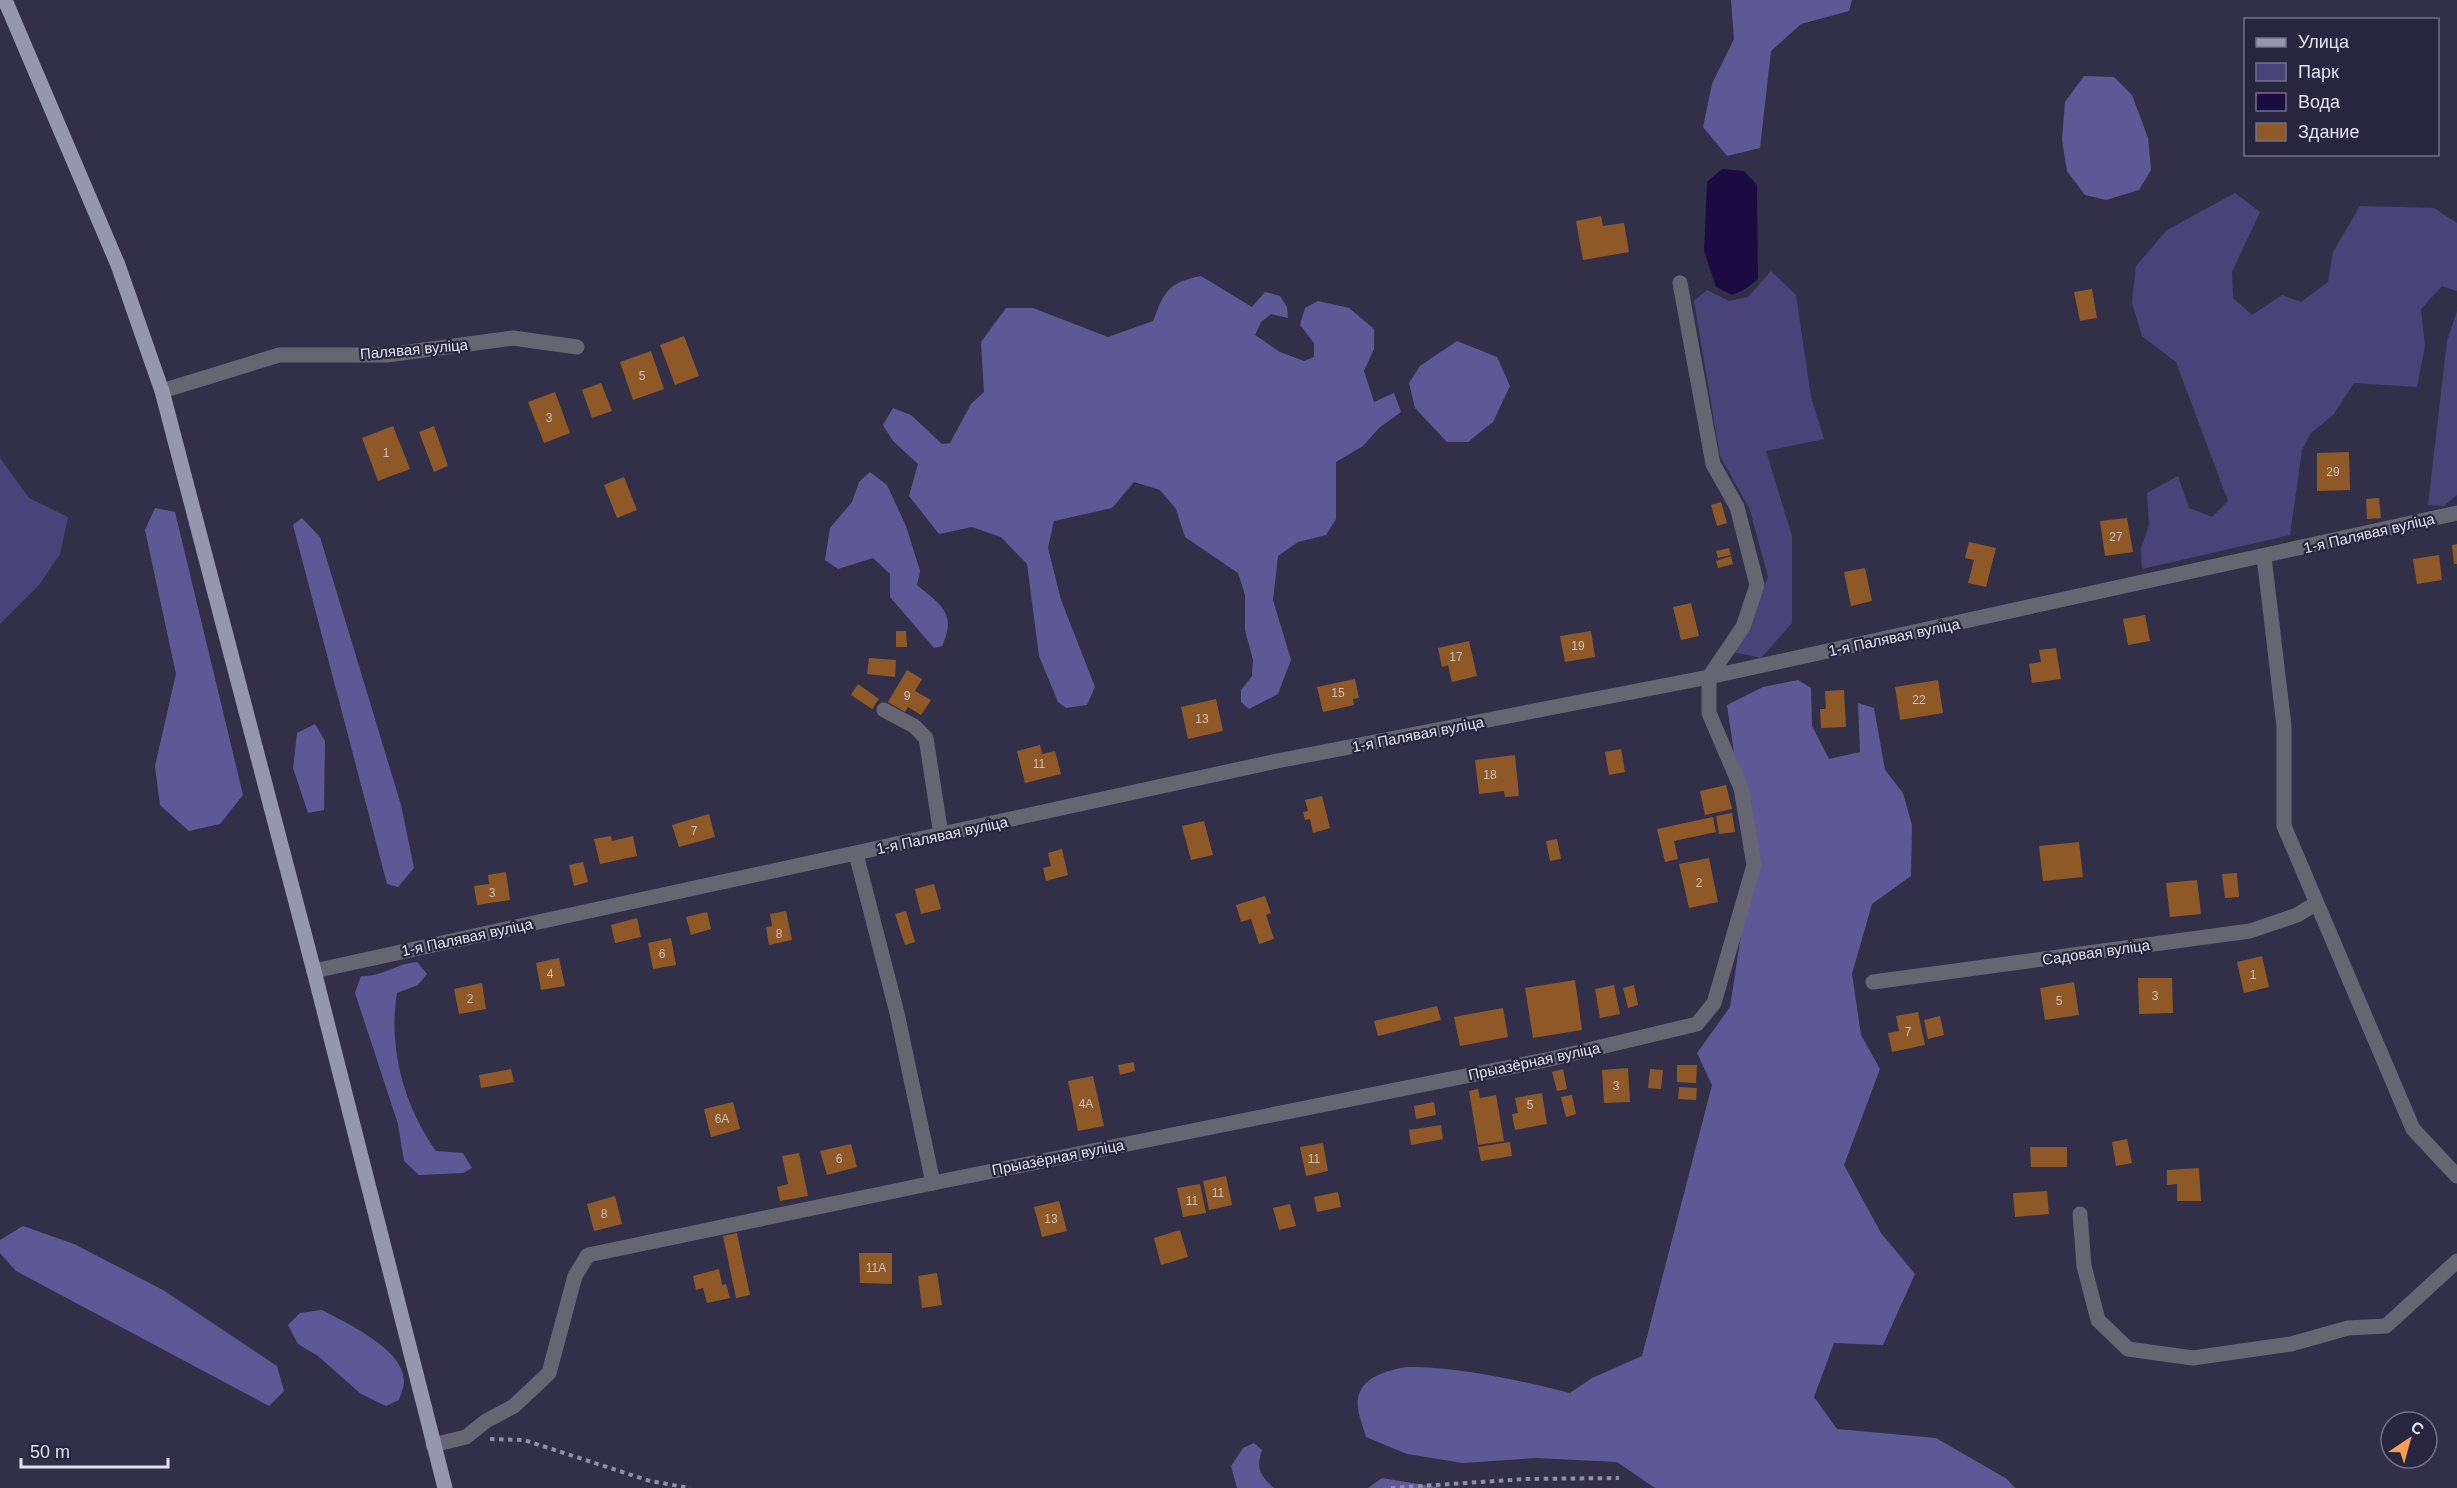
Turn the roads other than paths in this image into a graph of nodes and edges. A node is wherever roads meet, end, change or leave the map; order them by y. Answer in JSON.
{"nodes":[{"id":1,"x":5,"y":0,"type":"edge"},
{"id":2,"x":1680,"y":283,"type":"dead end"},
{"id":3,"x":577,"y":347,"type":"dead end"},
{"id":4,"x":162,"y":391,"type":"junction"},
{"id":5,"x":2457,"y":513,"type":"edge"},
{"id":6,"x":2264,"y":557,"type":"junction"},
{"id":7,"x":1709,"y":677,"type":"junction"},
{"id":8,"x":884,"y":710,"type":"dead end"},
{"id":9,"x":941,"y":835,"type":"junction"},
{"id":10,"x":856,"y":854,"type":"junction"},
{"id":11,"x":2315,"y":904,"type":"junction"},
{"id":12,"x":314,"y":971,"type":"junction"},
{"id":13,"x":1873,"y":982,"type":"dead end"},
{"id":14,"x":2457,"y":1176,"type":"edge"},
{"id":15,"x":933,"y":1182,"type":"junction"},
{"id":16,"x":2080,"y":1214,"type":"dead end"},
{"id":17,"x":2457,"y":1261,"type":"edge"},
{"id":18,"x":434,"y":1445,"type":"junction"},
{"id":19,"x":445,"y":1488,"type":"edge"}],
"edges":[{"from":1,"to":4,"type":"main road"},
{"from":2,"to":7,"type":"street"},
{"from":3,"to":4,"type":"street","name":"Палявая вуліца"},
{"from":4,"to":12,"type":"main road"},
{"from":5,"to":6,"type":"street","name":"1-я Палявая вуліца"},
{"from":6,"to":7,"type":"street","name":"1-я Палявая вуліца"},
{"from":6,"to":11,"type":"street"},
{"from":7,"to":9,"type":"street","name":"1-я Палявая вуліца"},
{"from":7,"to":15,"type":"street","name":"Прыазёрная вуліца"},
{"from":8,"to":9,"type":"street"},
{"from":9,"to":10,"type":"street","name":"1-я Палявая вуліца"},
{"from":10,"to":12,"type":"street","name":"1-я Палявая вуліца"},
{"from":10,"to":15,"type":"street"},
{"from":11,"to":13,"type":"street","name":"Садовая вуліца"},
{"from":11,"to":14,"type":"street"},
{"from":12,"to":18,"type":"main road"},
{"from":15,"to":18,"type":"street","name":"Прыазёрная вуліца"},
{"from":16,"to":17,"type":"street"},
{"from":18,"to":19,"type":"main road"}]}
